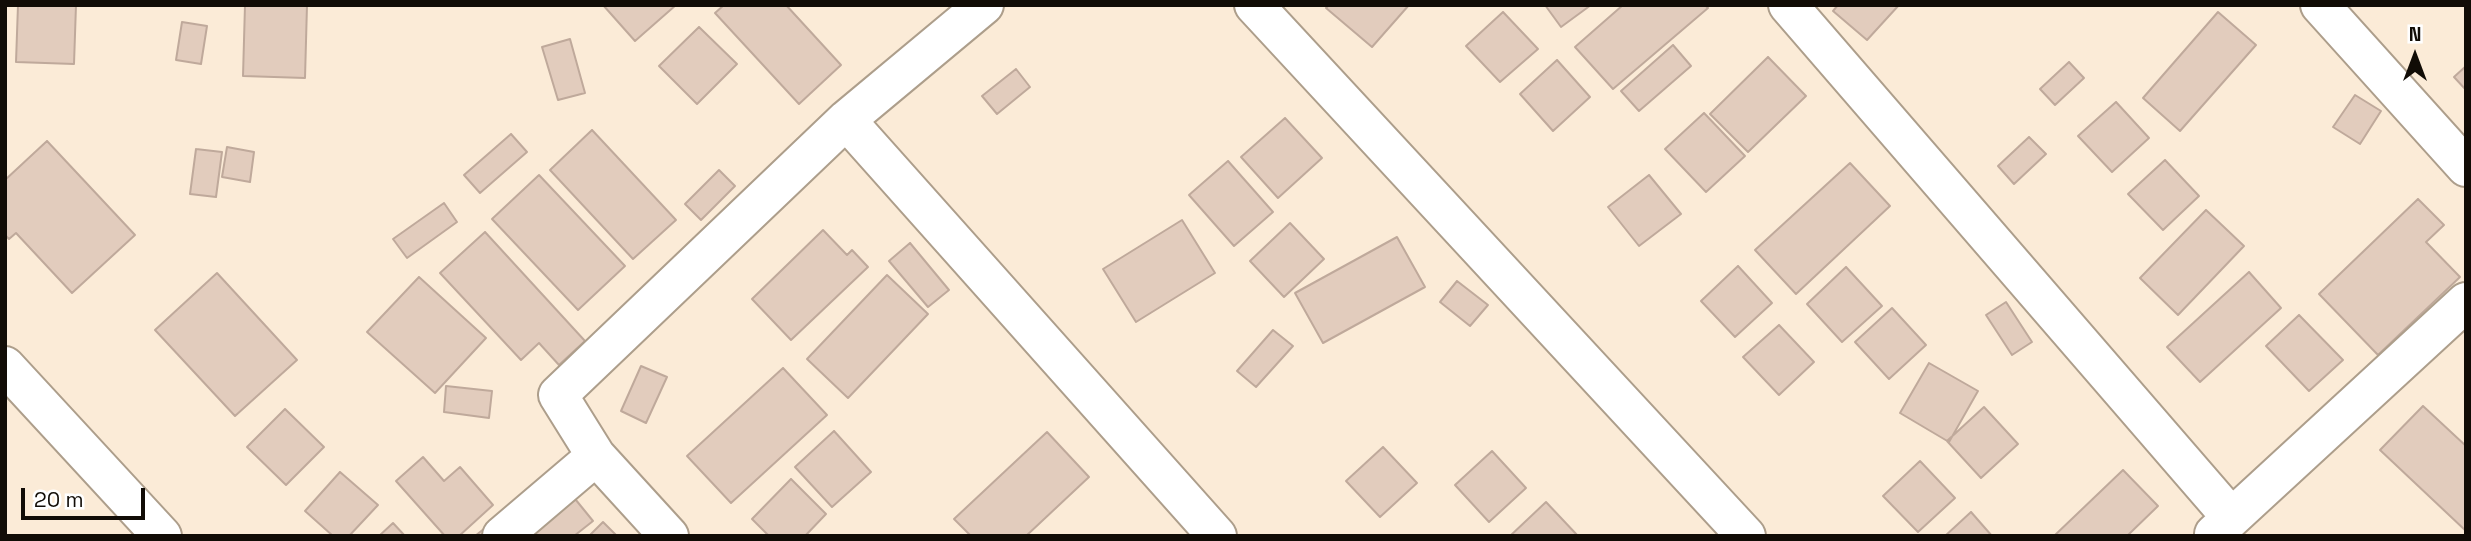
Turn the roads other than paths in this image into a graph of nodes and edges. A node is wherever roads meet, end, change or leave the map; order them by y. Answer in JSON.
{"nodes":[{"id":1,"x":984,"y":5,"type":"edge"},
{"id":2,"x":1254,"y":5,"type":"edge"},
{"id":3,"x":1788,"y":5,"type":"edge"},
{"id":4,"x":2320,"y":5,"type":"edge"},
{"id":5,"x":846,"y":120,"type":"junction"},
{"id":6,"x":2466,"y":167,"type":"edge"},
{"id":7,"x":2466,"y":302,"type":"edge"},
{"id":8,"x":5,"y":366,"type":"edge"},
{"id":9,"x":596,"y":456,"type":"junction"},
{"id":10,"x":2222,"y":526,"type":"edge"},
{"id":11,"x":162,"y":536,"type":"edge"},
{"id":12,"x":502,"y":536,"type":"edge"},
{"id":13,"x":668,"y":536,"type":"edge"},
{"id":14,"x":1217,"y":536,"type":"edge"},
{"id":15,"x":1746,"y":536,"type":"edge"}],
"edges":[{"from":1,"to":5,"type":"street"},
{"from":2,"to":15,"type":"street"},
{"from":3,"to":10,"type":"street"},
{"from":4,"to":6,"type":"street"},
{"from":5,"to":9,"type":"street"},
{"from":5,"to":14,"type":"street"},
{"from":7,"to":10,"type":"street"},
{"from":8,"to":11,"type":"street"},
{"from":9,"to":12,"type":"street"},
{"from":9,"to":13,"type":"street"}]}
